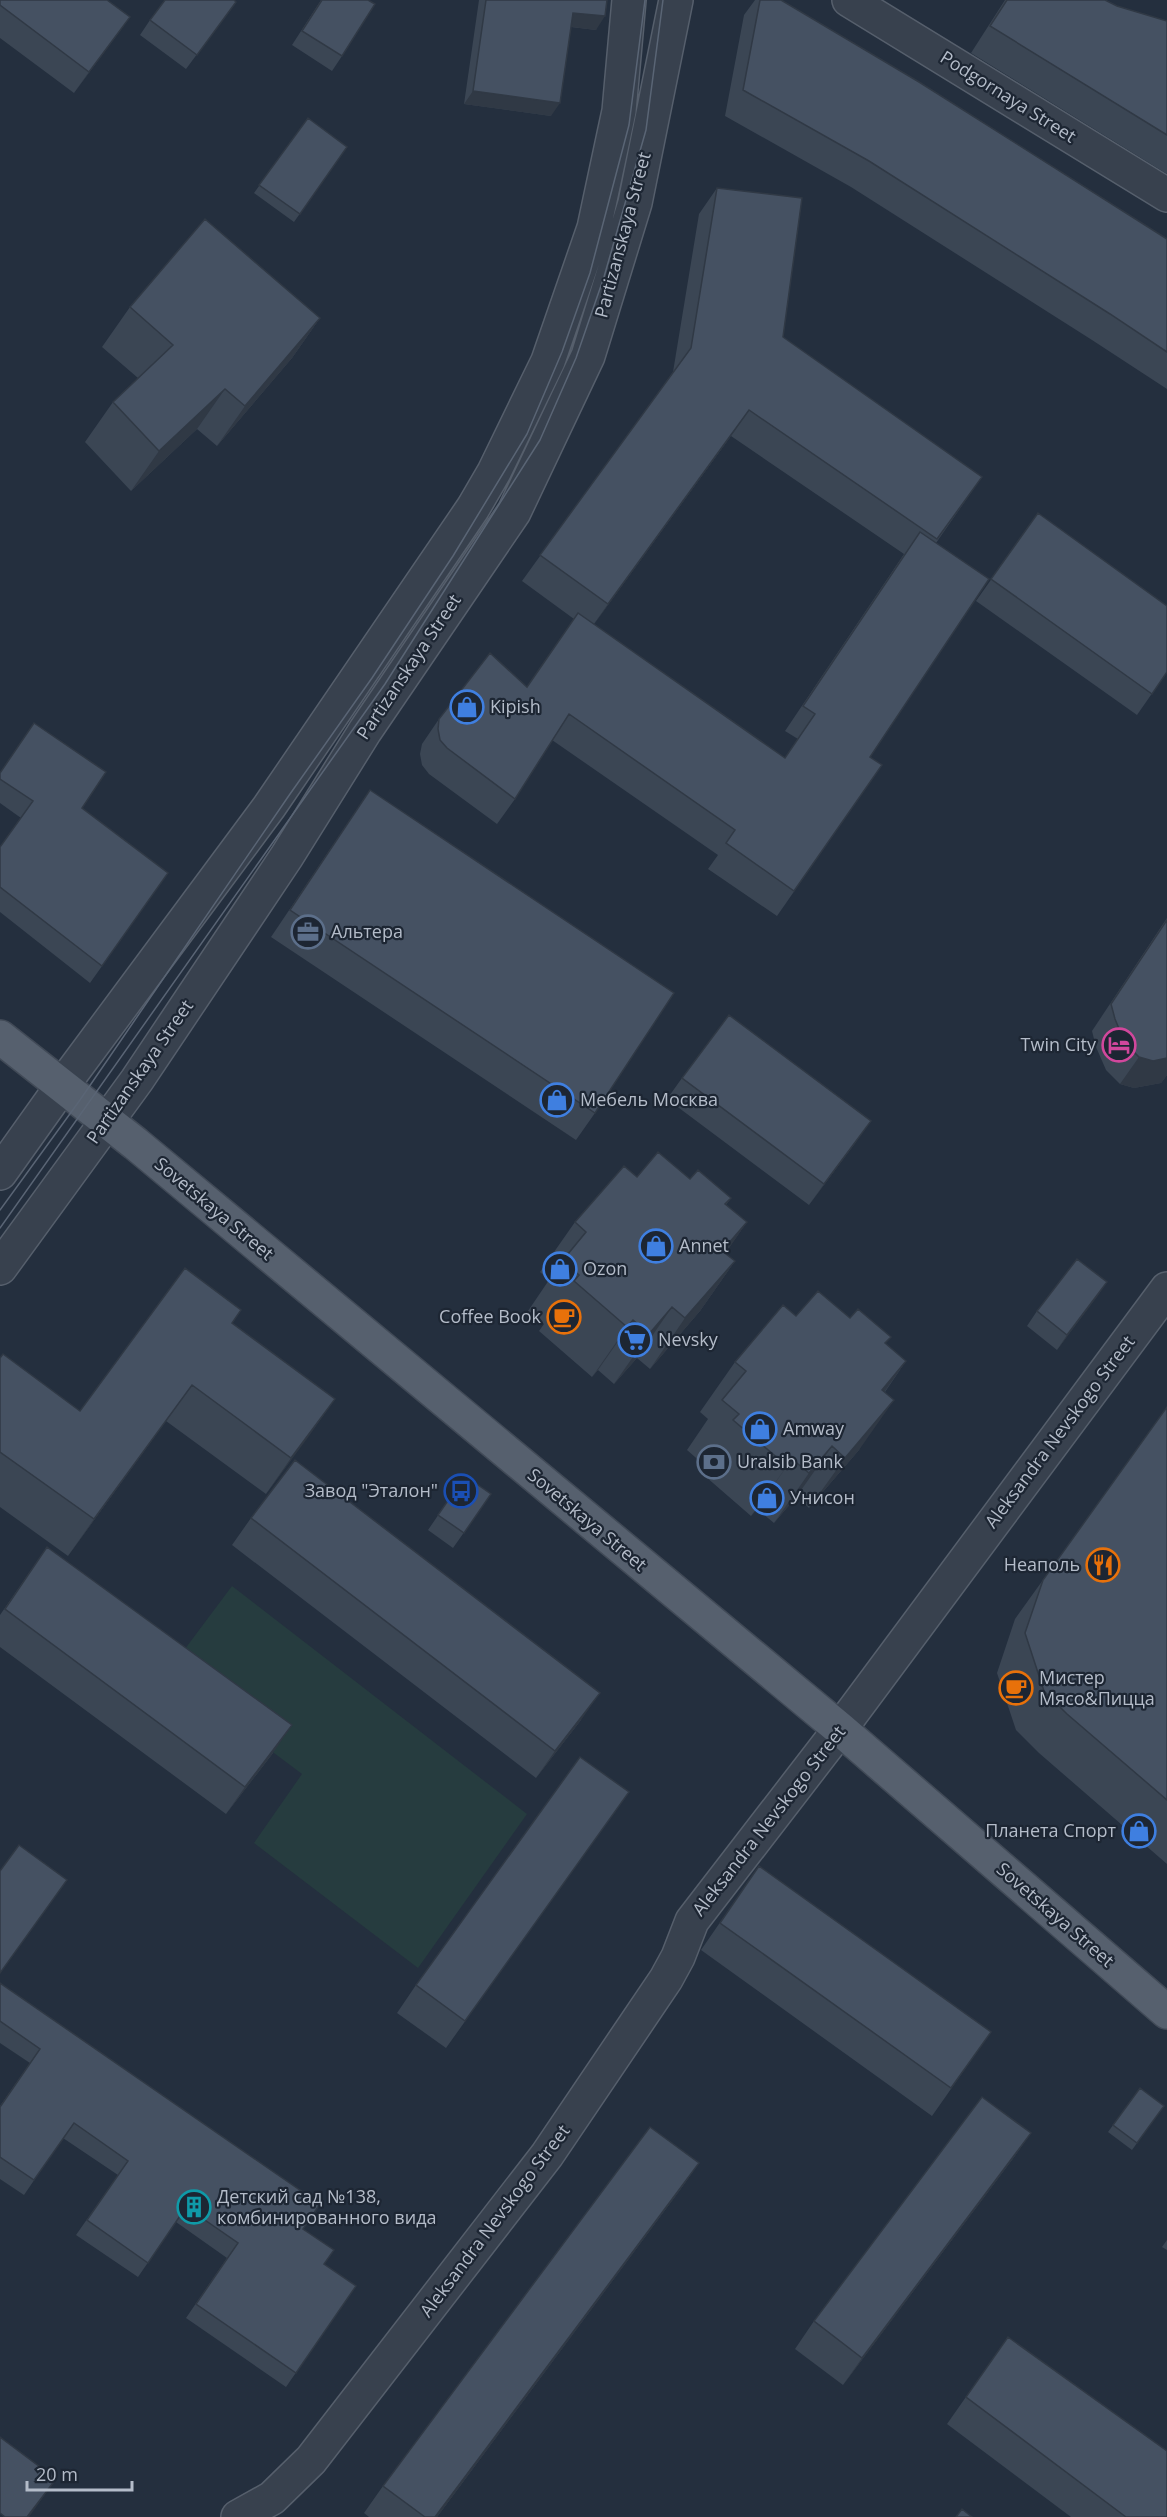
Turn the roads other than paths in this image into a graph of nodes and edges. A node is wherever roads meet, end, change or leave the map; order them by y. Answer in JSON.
{"nodes":[{"id":1,"x":628,"y":0,"type":"edge"},
{"id":2,"x":676,"y":0,"type":"edge"},
{"id":3,"x":849,"y":0,"type":"edge"},
{"id":4,"x":1167,"y":195,"type":"edge"},
{"id":5,"x":0,"y":1037,"type":"edge"},
{"id":6,"x":62,"y":1086,"type":"junction"},
{"id":7,"x":106,"y":1121,"type":"junction"},
{"id":8,"x":0,"y":1173,"type":"edge"},
{"id":9,"x":0,"y":1268,"type":"edge"},
{"id":10,"x":1167,"y":1289,"type":"edge"},
{"id":11,"x":840,"y":1729,"type":"junction"},
{"id":12,"x":1167,"y":2012,"type":"edge"},
{"id":13,"x":238,"y":2517,"type":"edge"}],
"edges":[{"from":1,"to":6,"type":"street","name":"Partizanskaya Street"},
{"from":2,"to":7,"type":"street","name":"Partizanskaya Street"},
{"from":3,"to":4,"type":"street","name":"Podgornaya Street"},
{"from":5,"to":6,"type":"main road","name":"Sovetskaya Street"},
{"from":6,"to":7,"type":"main road","name":"Sovetskaya Street"},
{"from":6,"to":8,"type":"street","name":"Partizanskaya Street"},
{"from":7,"to":9,"type":"street","name":"Partizanskaya Street"},
{"from":7,"to":11,"type":"main road","name":"Sovetskaya Street"},
{"from":10,"to":11,"type":"street","name":"Aleksandra Nevskogo Street"},
{"from":11,"to":12,"type":"main road","name":"Sovetskaya Street"},
{"from":11,"to":13,"type":"street","name":"Aleksandra Nevskogo Street"}]}
